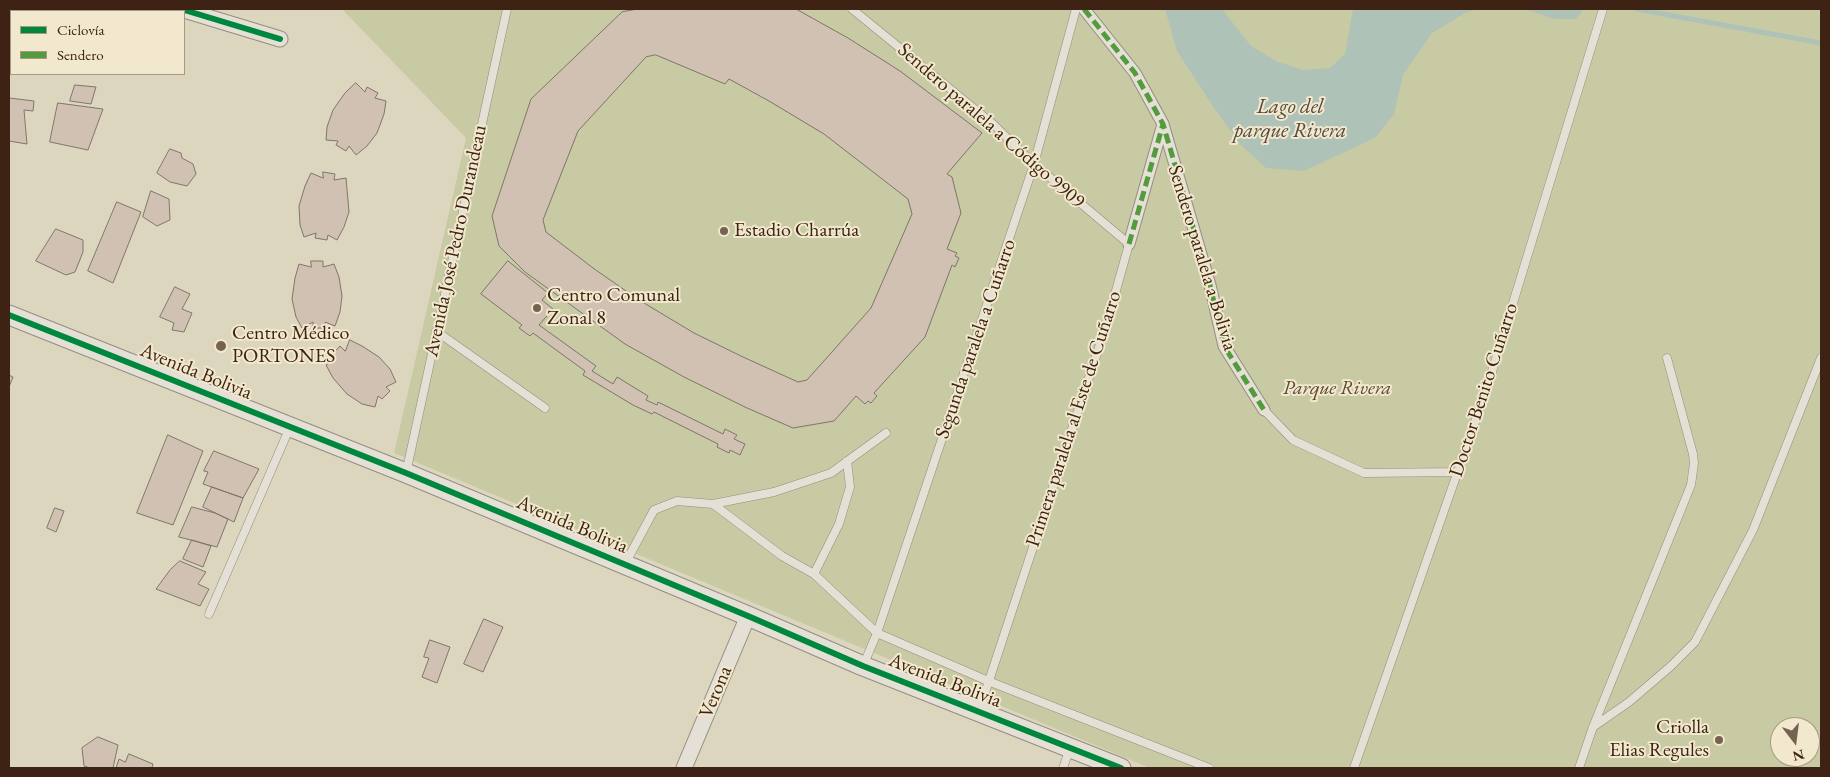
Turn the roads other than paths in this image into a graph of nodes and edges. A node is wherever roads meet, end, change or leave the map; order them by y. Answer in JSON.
{"nodes":[{"id":1,"x":507,"y":9,"type":"edge"},
{"id":2,"x":852,"y":9,"type":"edge"},
{"id":3,"x":1076,"y":9,"type":"edge"},
{"id":4,"x":1084,"y":9,"type":"edge"},
{"id":5,"x":185,"y":10,"type":"edge"},
{"id":6,"x":1602,"y":12,"type":"edge"},
{"id":7,"x":280,"y":39,"type":"dead end"},
{"id":8,"x":1163,"y":124,"type":"junction"},
{"id":9,"x":1034,"y":164,"type":"junction"},
{"id":10,"x":1129,"y":244,"type":"junction"},
{"id":11,"x":9,"y":314,"type":"edge"},
{"id":12,"x":436,"y":331,"type":"junction"},
{"id":13,"x":1666,"y":358,"type":"dead end"},
{"id":14,"x":1821,"y":358,"type":"edge"},
{"id":15,"x":545,"y":408,"type":"dead end"},
{"id":16,"x":1264,"y":410,"type":"joint"},
{"id":17,"x":290,"y":427,"type":"junction"},
{"id":18,"x":886,"y":433,"type":"dead end"},
{"id":19,"x":847,"y":461,"type":"junction"},
{"id":20,"x":1458,"y":472,"type":"junction"},
{"id":21,"x":406,"y":473,"type":"junction"},
{"id":22,"x":713,"y":504,"type":"junction"},
{"id":23,"x":624,"y":565,"type":"junction"},
{"id":24,"x":814,"y":574,"type":"junction"},
{"id":25,"x":209,"y":614,"type":"dead end"},
{"id":26,"x":748,"y":616,"type":"junction"},
{"id":27,"x":877,"y":633,"type":"junction"},
{"id":28,"x":863,"y":666,"type":"junction"},
{"id":29,"x":988,"y":681,"type":"junction"},
{"id":30,"x":979,"y":711,"type":"junction"},
{"id":31,"x":1594,"y":727,"type":"junction"},
{"id":32,"x":1070,"y":748,"type":"junction"},
{"id":33,"x":684,"y":768,"type":"edge"},
{"id":34,"x":1064,"y":768,"type":"edge"},
{"id":35,"x":1121,"y":768,"type":"edge"},
{"id":36,"x":1209,"y":768,"type":"edge"},
{"id":37,"x":1354,"y":768,"type":"edge"},
{"id":38,"x":1579,"y":768,"type":"edge"}],
"edges":[{"from":1,"to":12,"type":"lane","name":"Avenida José Pedro Durandeau"},
{"from":2,"to":9,"type":"lane","name":"Sendero paralela a Código 9909"},
{"from":3,"to":9,"type":"lane","name":"Segunda paralela a Cuñarro"},
{"from":4,"to":8,"type":"street","name":"Sendero paralela a Bolivia"},
{"from":5,"to":7,"type":"street"},
{"from":6,"to":20,"type":"lane","name":"Doctor Benito Cuñarro"},
{"from":8,"to":10,"type":"street","name":"Primera paralela al Este de Cuñarro"},
{"from":8,"to":16,"type":"street","name":"Sendero paralela a Bolivia"},
{"from":9,"to":10,"type":"lane","name":"Sendero paralela a Código 9909"},
{"from":9,"to":27,"type":"lane","name":"Segunda paralela a Cuñarro"},
{"from":10,"to":29,"type":"lane","name":"Primera paralela al Este de Cuñarro"},
{"from":11,"to":17,"type":"street","name":"Avenida Bolivia"},
{"from":12,"to":15,"type":"lane"},
{"from":12,"to":21,"type":"lane","name":"Avenida José Pedro Durandeau"},
{"from":13,"to":31,"type":"lane"},
{"from":14,"to":31,"type":"lane"},
{"from":16,"to":20,"type":"lane","name":"Sendero paralela a Bolivia"},
{"from":17,"to":21,"type":"street","name":"Avenida Bolivia"},
{"from":17,"to":25,"type":"lane"},
{"from":18,"to":19,"type":"lane"},
{"from":19,"to":22,"type":"lane"},
{"from":19,"to":24,"type":"lane"},
{"from":20,"to":37,"type":"lane","name":"Doctor Benito Cuñarro"},
{"from":21,"to":23,"type":"street","name":"Avenida Bolivia"},
{"from":22,"to":23,"type":"lane"},
{"from":22,"to":24,"type":"lane"},
{"from":23,"to":26,"type":"street","name":"Avenida Bolivia"},
{"from":24,"to":27,"type":"lane"},
{"from":26,"to":28,"type":"street","name":"Avenida Bolivia"},
{"from":26,"to":33,"type":"street","name":"Verona"},
{"from":27,"to":28,"type":"lane","name":"Segunda paralela a Cuñarro"},
{"from":27,"to":29,"type":"lane"},
{"from":28,"to":30,"type":"street","name":"Avenida Bolivia"},
{"from":29,"to":30,"type":"lane","name":"Primera paralela al Este de Cuñarro"},
{"from":29,"to":36,"type":"lane"},
{"from":30,"to":32,"type":"street","name":"Avenida Bolivia"},
{"from":31,"to":38,"type":"lane"},
{"from":32,"to":34,"type":"lane"},
{"from":32,"to":35,"type":"street","name":"Avenida Bolivia"}]}
